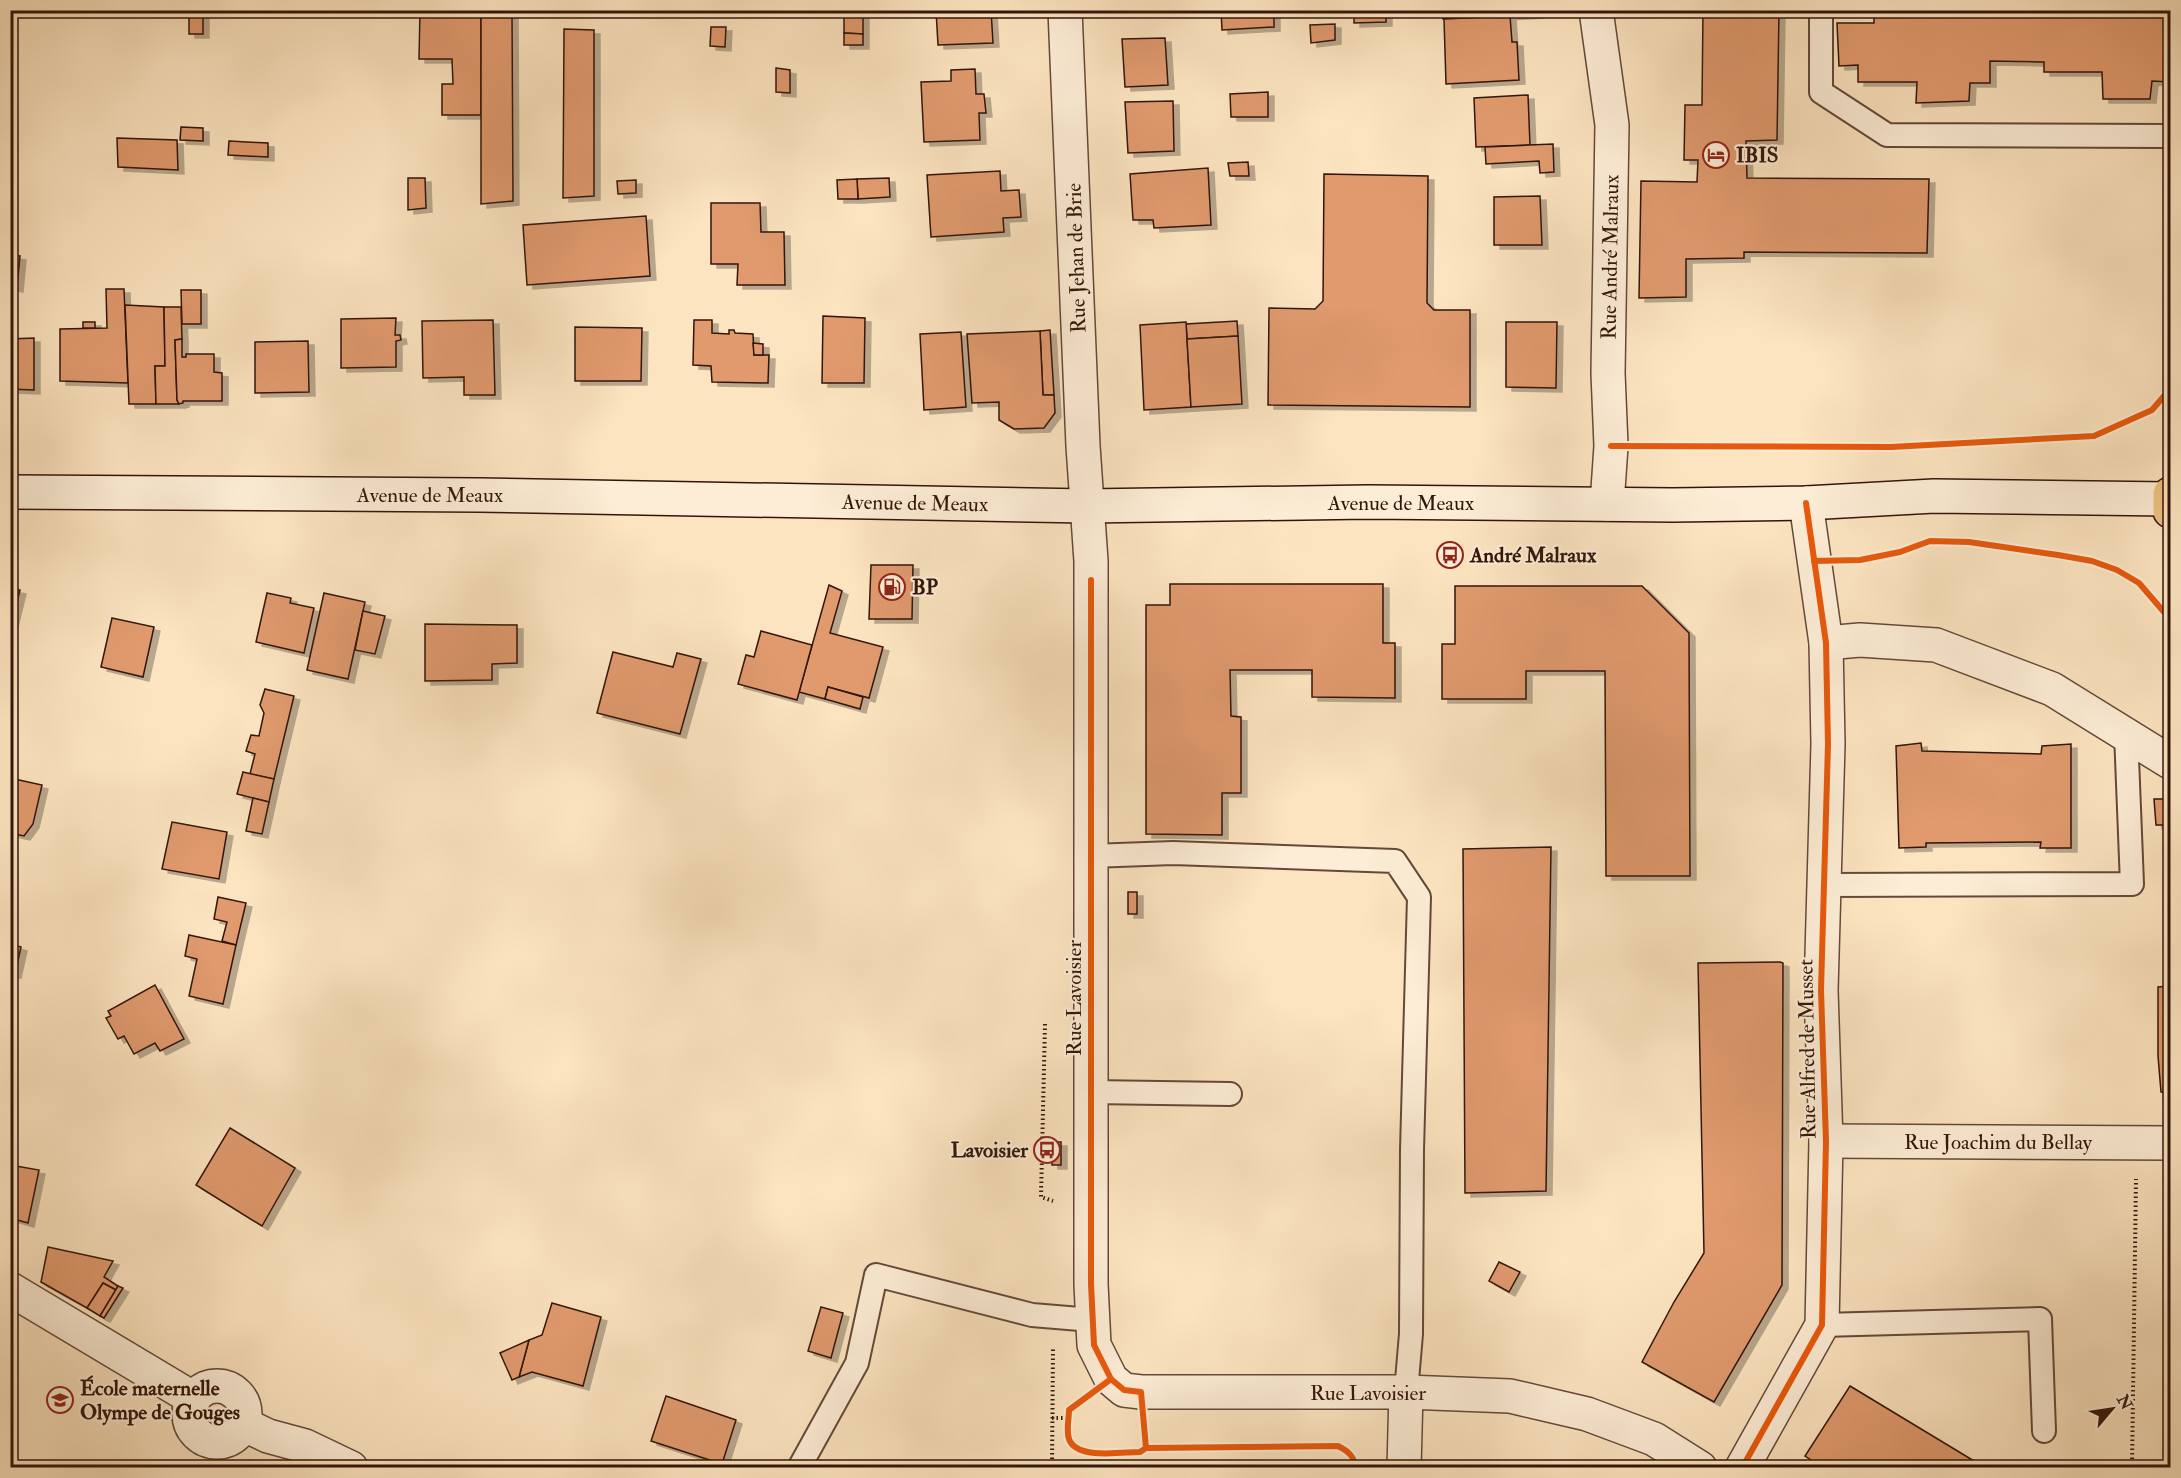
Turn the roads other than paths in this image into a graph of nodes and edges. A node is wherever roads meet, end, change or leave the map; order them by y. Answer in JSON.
{"nodes":[{"id":1,"x":1065,"y":10,"type":"edge"},
{"id":2,"x":1596,"y":10,"type":"edge"},
{"id":3,"x":1821,"y":10,"type":"edge"},
{"id":4,"x":2170,"y":136,"type":"edge"},
{"id":5,"x":10,"y":492,"type":"edge"},
{"id":6,"x":1813,"y":502,"type":"junction"},
{"id":7,"x":2170,"y":502,"type":"edge"},
{"id":8,"x":1607,"y":504,"type":"junction"},
{"id":9,"x":1087,"y":506,"type":"junction"},
{"id":10,"x":1826,"y":643,"type":"junction"},
{"id":11,"x":2126,"y":733,"type":"junction"},
{"id":12,"x":2170,"y":762,"type":"edge"},
{"id":13,"x":1091,"y":856,"type":"junction"},
{"id":14,"x":1824,"y":885,"type":"junction"},
{"id":15,"x":1091,"y":1092,"type":"junction"},
{"id":16,"x":1230,"y":1094,"type":"dead end"},
{"id":17,"x":1826,"y":1141,"type":"junction"},
{"id":18,"x":2170,"y":1143,"type":"edge"},
{"id":19,"x":10,"y":1289,"type":"edge"},
{"id":20,"x":1092,"y":1320,"type":"junction"},
{"id":21,"x":1822,"y":1325,"type":"junction"},
{"id":22,"x":1406,"y":1392,"type":"junction"},
{"id":23,"x":2044,"y":1431,"type":"dead end"},
{"id":24,"x":351,"y":1467,"type":"edge"},
{"id":25,"x":799,"y":1467,"type":"edge"},
{"id":26,"x":1404,"y":1467,"type":"edge"},
{"id":27,"x":1700,"y":1467,"type":"edge"},
{"id":28,"x":1742,"y":1467,"type":"edge"}],
"edges":[{"from":1,"to":9,"type":"street","name":"Rue Jehan de Brie"},
{"from":2,"to":8,"type":"street","name":"Rue André Malraux"},
{"from":3,"to":4,"type":"lane"},
{"from":5,"to":9,"type":"street","name":"Avenue de Meaux"},
{"from":6,"to":7,"type":"street","name":"Avenue de Meaux"},
{"from":6,"to":8,"type":"street","name":"Avenue de Meaux"},
{"from":6,"to":10,"type":"street","name":"Rue Alfred de Musset"},
{"from":8,"to":9,"type":"street","name":"Avenue de Meaux"},
{"from":9,"to":13,"type":"street","name":"Rue Lavoisier"},
{"from":10,"to":11,"type":"street"},
{"from":10,"to":14,"type":"street","name":"Rue Alfred de Musset"},
{"from":11,"to":12,"type":"street"},
{"from":11,"to":14,"type":"lane"},
{"from":13,"to":15,"type":"street","name":"Rue Lavoisier"},
{"from":13,"to":22,"type":"lane"},
{"from":14,"to":17,"type":"street","name":"Rue Alfred de Musset"},
{"from":15,"to":16,"type":"lane"},
{"from":15,"to":20,"type":"street","name":"Rue Lavoisier"},
{"from":17,"to":18,"type":"street","name":"Rue Joachim du Bellay"},
{"from":17,"to":21,"type":"street","name":"Rue Alfred de Musset"},
{"from":19,"to":24,"type":"street"},
{"from":20,"to":22,"type":"street","name":"Rue Lavoisier"},
{"from":20,"to":25,"type":"lane"},
{"from":21,"to":23,"type":"lane"},
{"from":21,"to":28,"type":"street","name":"Rue Alfred de Musset"},
{"from":22,"to":26,"type":"street"},
{"from":22,"to":27,"type":"street","name":"Rue Lavoisier"}]}
